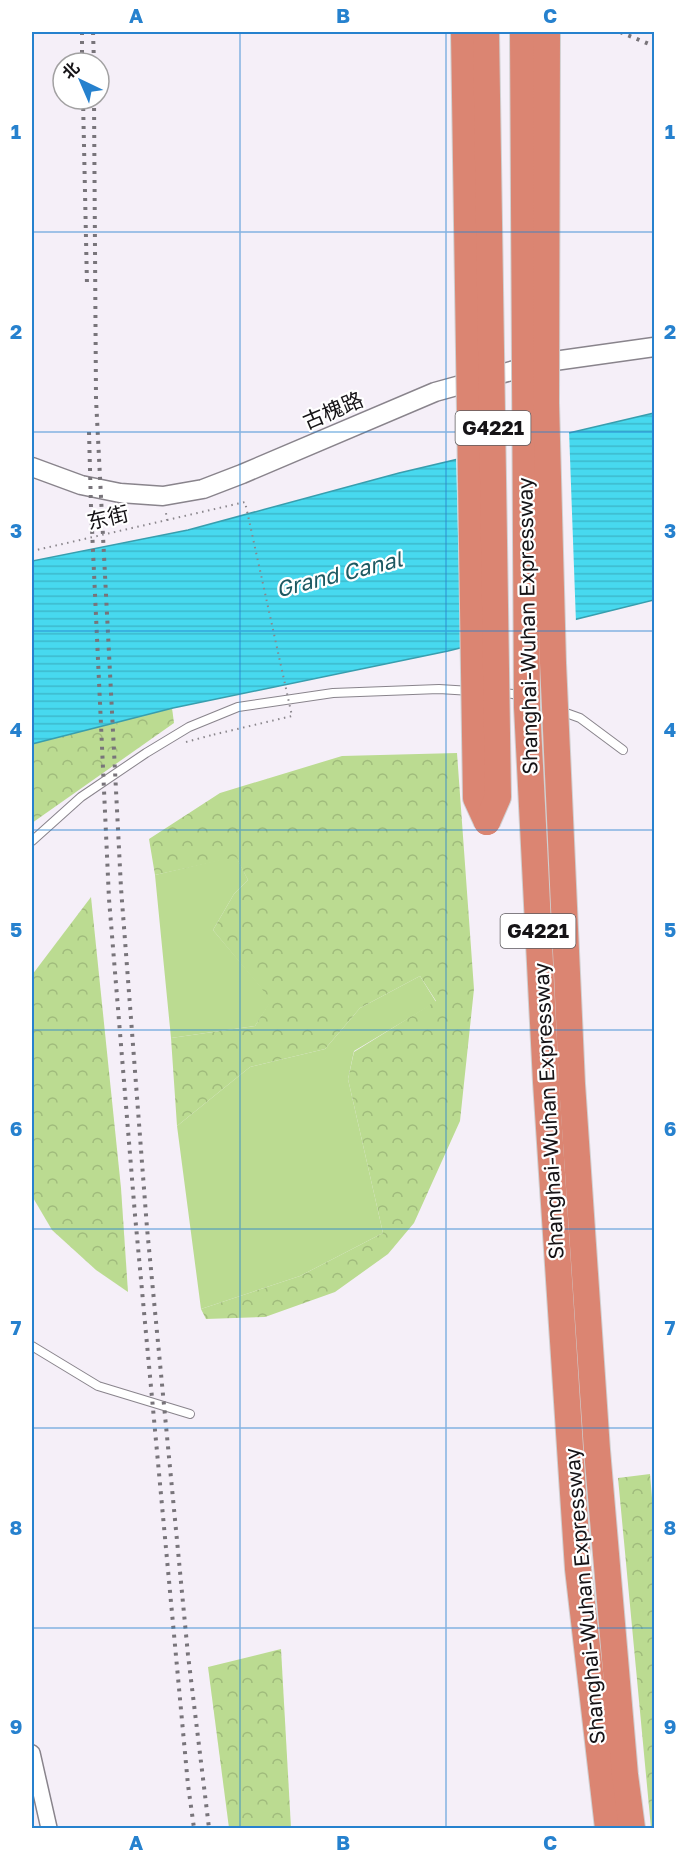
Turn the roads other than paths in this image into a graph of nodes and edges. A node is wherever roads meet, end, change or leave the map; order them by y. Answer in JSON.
{"nodes":[{"id":1,"x":464,"y":32,"type":"edge"},
{"id":2,"x":486,"y":32,"type":"edge"},
{"id":3,"x":523,"y":32,"type":"edge"},
{"id":4,"x":547,"y":32,"type":"edge"},
{"id":5,"x":654,"y":347,"type":"edge"},
{"id":6,"x":32,"y":467,"type":"edge"},
{"id":7,"x":481,"y":692,"type":"dead end"},
{"id":8,"x":491,"y":693,"type":"dead end"},
{"id":9,"x":623,"y":750,"type":"dead end"},
{"id":10,"x":32,"y":841,"type":"edge"},
{"id":11,"x":32,"y":1346,"type":"edge"},
{"id":12,"x":190,"y":1414,"type":"dead end"},
{"id":13,"x":32,"y":1753,"type":"edge"},
{"id":14,"x":49,"y":1828,"type":"edge"},
{"id":15,"x":608,"y":1828,"type":"edge"},
{"id":16,"x":632,"y":1828,"type":"edge"}],
"edges":[{"from":1,"to":2,"type":"highway","name":"Shanghai-Wuhan Expressway","number":"G4221","bridge":true},
{"from":3,"to":15,"type":"highway","name":"Shanghai-Wuhan Expressway","number":"G4221","bridge":true},
{"from":4,"to":16,"type":"highway","name":"Shanghai-Wuhan Expressway","number":"G4221","bridge":true},
{"from":5,"to":6,"type":"street","name":"古槐路"},
{"from":7,"to":10,"type":"lane"},
{"from":8,"to":9,"type":"lane"},
{"from":11,"to":12,"type":"lane"},
{"from":13,"to":14,"type":"street"}]}
